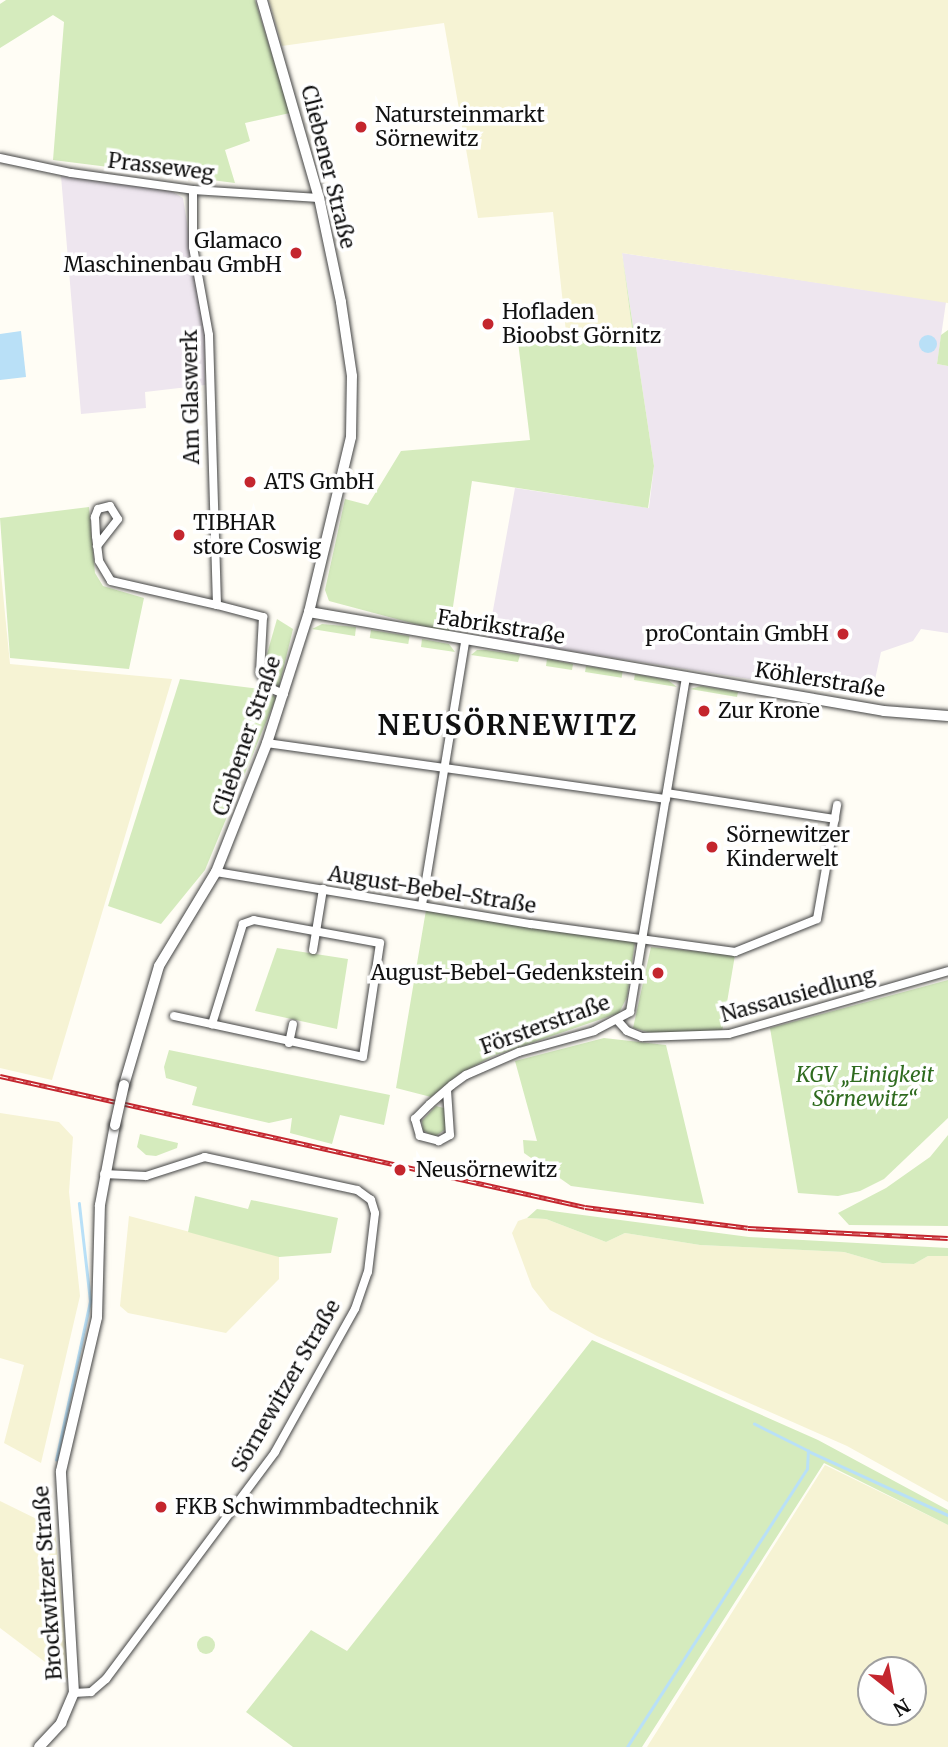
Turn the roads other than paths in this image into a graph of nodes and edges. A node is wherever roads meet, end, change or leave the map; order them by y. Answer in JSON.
{"nodes":[{"id":1,"x":262,"y":0,"type":"edge"},
{"id":2,"x":0,"y":158,"type":"edge"},
{"id":3,"x":193,"y":190,"type":"junction"},
{"id":4,"x":319,"y":198,"type":"junction"},
{"id":5,"x":97,"y":545,"type":"junction"},
{"id":6,"x":217,"y":606,"type":"junction"},
{"id":7,"x":309,"y":612,"type":"junction"},
{"id":8,"x":465,"y":642,"type":"junction"},
{"id":9,"x":686,"y":678,"type":"junction"},
{"id":10,"x":284,"y":694,"type":"junction"},
{"id":11,"x":948,"y":716,"type":"edge"},
{"id":12,"x":267,"y":743,"type":"junction"},
{"id":13,"x":444,"y":765,"type":"junction"},
{"id":14,"x":666,"y":796,"type":"junction"},
{"id":15,"x":837,"y":805,"type":"dead end"},
{"id":16,"x":835,"y":819,"type":"junction"},
{"id":17,"x":216,"y":872,"type":"junction"},
{"id":18,"x":323,"y":889,"type":"junction"},
{"id":19,"x":422,"y":905,"type":"junction"},
{"id":20,"x":317,"y":931,"type":"junction"},
{"id":21,"x":643,"y":940,"type":"junction"},
{"id":22,"x":313,"y":950,"type":"dead end"},
{"id":23,"x":948,"y":971,"type":"edge"},
{"id":24,"x":174,"y":1016,"type":"dead end"},
{"id":25,"x":618,"y":1021,"type":"junction"},
{"id":26,"x":212,"y":1024,"type":"junction"},
{"id":27,"x":293,"y":1024,"type":"dead end"},
{"id":28,"x":289,"y":1043,"type":"junction"},
{"id":29,"x":447,"y":1090,"type":"junction"},
{"id":30,"x":104,"y":1174,"type":"junction"},
{"id":31,"x":61,"y":1471,"type":"joint"},
{"id":32,"x":74,"y":1693,"type":"junction"},
{"id":33,"x":39,"y":1747,"type":"edge"}],
"edges":[{"from":1,"to":4,"type":"street","name":"Cliebener Straße"},
{"from":2,"to":3,"type":"street","name":"Prasseweg"},
{"from":3,"to":4,"type":"street","name":"Prasseweg"},
{"from":3,"to":6,"type":"street","name":"Am Glaswerk"},
{"from":4,"to":7,"type":"street","name":"Cliebener Straße"},
{"from":5,"to":5,"type":"street"},
{"from":5,"to":6,"type":"street"},
{"from":6,"to":10,"type":"street"},
{"from":7,"to":8,"type":"street","name":"Fabrikstraße"},
{"from":7,"to":10,"type":"street","name":"Cliebener Straße"},
{"from":8,"to":9,"type":"street","name":"Fabrikstraße"},
{"from":8,"to":13,"type":"street"},
{"from":9,"to":11,"type":"street","name":"Köhlerstraße"},
{"from":9,"to":14,"type":"street","name":"Försterstraße"},
{"from":10,"to":12,"type":"street","name":"Cliebener Straße"},
{"from":12,"to":13,"type":"street"},
{"from":12,"to":17,"type":"street","name":"Cliebener Straße"},
{"from":13,"to":14,"type":"street"},
{"from":13,"to":19,"type":"street"},
{"from":14,"to":16,"type":"street"},
{"from":14,"to":21,"type":"street","name":"Försterstraße"},
{"from":15,"to":16,"type":"street"},
{"from":16,"to":21,"type":"street"},
{"from":17,"to":18,"type":"street","name":"August-Bebel-Straße"},
{"from":17,"to":30,"type":"street","name":"Cliebener Straße","bridge":true},
{"from":18,"to":19,"type":"street","name":"August-Bebel-Straße"},
{"from":18,"to":20,"type":"street"},
{"from":19,"to":21,"type":"street","name":"August-Bebel-Straße"},
{"from":20,"to":22,"type":"street"},
{"from":20,"to":26,"type":"street"},
{"from":20,"to":28,"type":"street"},
{"from":21,"to":25,"type":"street","name":"Försterstraße"},
{"from":23,"to":25,"type":"street","name":"Nassausiedlung"},
{"from":24,"to":26,"type":"street"},
{"from":25,"to":29,"type":"street","name":"Försterstraße"},
{"from":26,"to":28,"type":"street"},
{"from":27,"to":28,"type":"street"},
{"from":29,"to":29,"type":"street","name":"Försterstraße"},
{"from":30,"to":31,"type":"street","name":"Cliebener Straße"},
{"from":30,"to":32,"type":"street","name":"Sörnewitzer Straße"},
{"from":31,"to":32,"type":"street","name":"Brockwitzer Straße"},
{"from":32,"to":33,"type":"street"}]}
